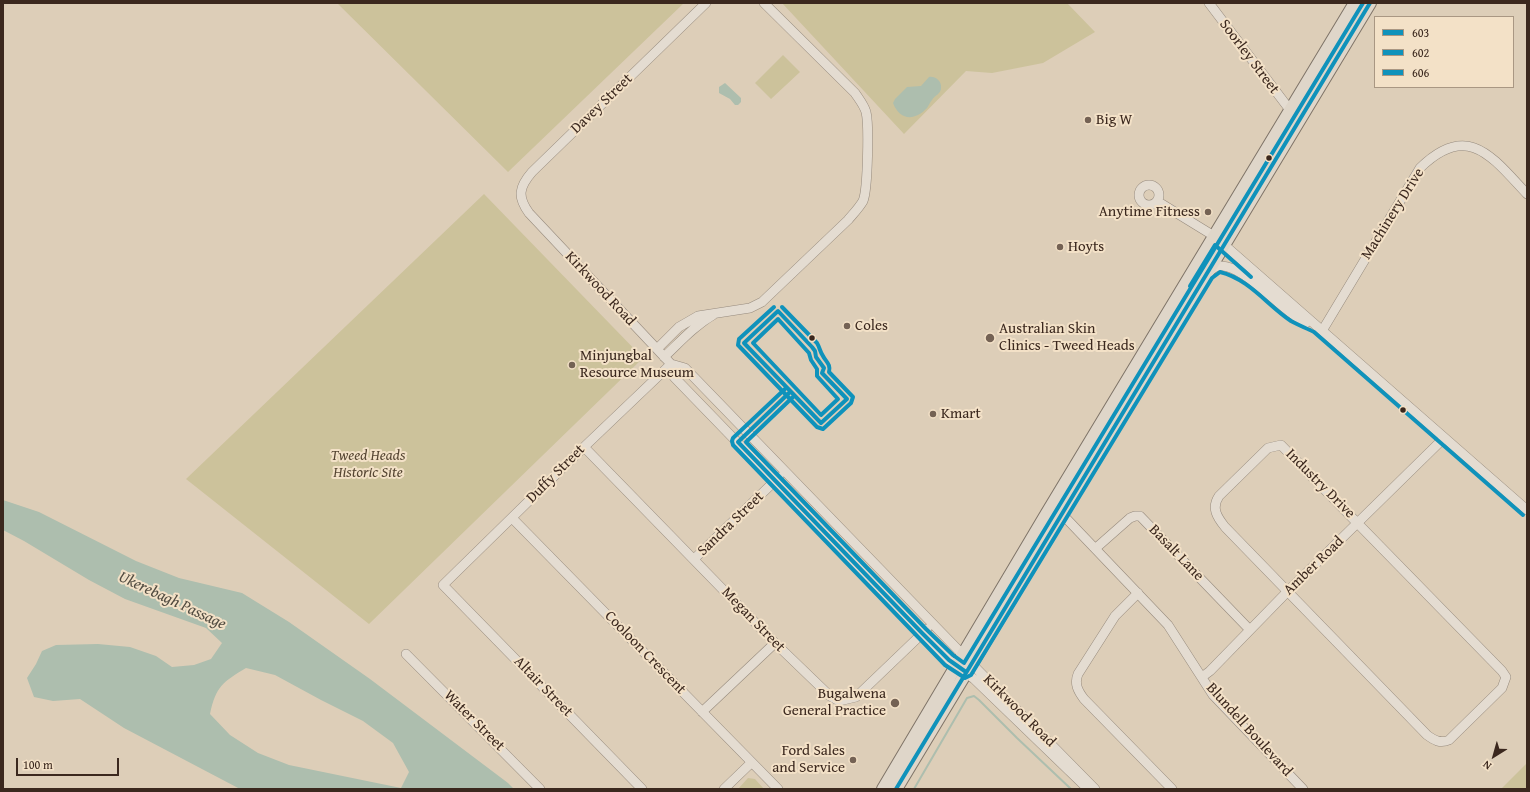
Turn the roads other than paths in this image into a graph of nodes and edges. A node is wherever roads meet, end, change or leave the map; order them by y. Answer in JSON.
{"nodes":[{"id":1,"x":706,"y":3,"type":"edge"},
{"id":2,"x":764,"y":3,"type":"edge"},
{"id":3,"x":1209,"y":3,"type":"edge"},
{"id":4,"x":1355,"y":3,"type":"edge"},
{"id":5,"x":1370,"y":3,"type":"edge"},
{"id":6,"x":1290,"y":110,"type":"junction"},
{"id":7,"x":1527,"y":194,"type":"edge"},
{"id":8,"x":1157,"y":201,"type":"dead end"},
{"id":9,"x":529,"y":213,"type":"joint"},
{"id":10,"x":1214,"y":236,"type":"junction"},
{"id":11,"x":1224,"y":245,"type":"junction"},
{"id":12,"x":1207,"y":273,"type":"junction"},
{"id":13,"x":714,"y":314,"type":"junction"},
{"id":14,"x":1319,"y":329,"type":"junction"},
{"id":15,"x":657,"y":349,"type":"junction"},
{"id":16,"x":668,"y":361,"type":"junction"},
{"id":17,"x":1444,"y":438,"type":"junction"},
{"id":18,"x":584,"y":447,"type":"junction"},
{"id":19,"x":785,"y":472,"type":"junction"},
{"id":20,"x":775,"y":481,"type":"junction"},
{"id":21,"x":1054,"y":502,"type":"junction"},
{"id":22,"x":1527,"y":510,"type":"edge"},
{"id":23,"x":1062,"y":514,"type":"junction"},
{"id":24,"x":512,"y":518,"type":"junction"},
{"id":25,"x":1359,"y":523,"type":"junction"},
{"id":26,"x":1096,"y":548,"type":"junction"},
{"id":27,"x":694,"y":560,"type":"junction"},
{"id":28,"x":443,"y":585,"type":"joint"},
{"id":29,"x":1288,"y":591,"type":"junction"},
{"id":30,"x":1138,"y":593,"type":"junction"},
{"id":31,"x":932,"y":624,"type":"junction"},
{"id":32,"x":1250,"y":630,"type":"junction"},
{"id":33,"x":922,"y":633,"type":"junction"},
{"id":34,"x":775,"y":643,"type":"junction"},
{"id":35,"x":406,"y":654,"type":"dead end"},
{"id":36,"x":964,"y":664,"type":"junction"},
{"id":37,"x":1202,"y":677,"type":"junction"},
{"id":38,"x":702,"y":712,"type":"junction"},
{"id":39,"x":751,"y":763,"type":"junction"},
{"id":40,"x":540,"y":789,"type":"edge"},
{"id":41,"x":642,"y":789,"type":"edge"},
{"id":42,"x":724,"y":789,"type":"edge"},
{"id":43,"x":778,"y":789,"type":"edge"},
{"id":44,"x":884,"y":789,"type":"edge"},
{"id":45,"x":896,"y":789,"type":"edge"},
{"id":46,"x":1088,"y":789,"type":"edge"},
{"id":47,"x":1095,"y":789,"type":"edge"},
{"id":48,"x":1172,"y":789,"type":"edge"},
{"id":49,"x":1303,"y":789,"type":"edge"}],
"edges":[{"from":1,"to":9,"type":"street","name":"Davey Street"},
{"from":2,"to":13,"type":"street"},
{"from":3,"to":6,"type":"street","name":"Soorley Street"},
{"from":4,"to":6,"type":"main road"},
{"from":5,"to":11,"type":"main road"},
{"from":6,"to":10,"type":"main road"},
{"from":7,"to":14,"type":"street","name":"Machinery Drive"},
{"from":8,"to":10,"type":"street"},
{"from":9,"to":15,"type":"street","name":"Kirkwood Road"},
{"from":10,"to":11,"type":"street"},
{"from":10,"to":21,"type":"main road"},
{"from":11,"to":12,"type":"main road"},
{"from":11,"to":14,"type":"street"},
{"from":12,"to":14,"type":"street"},
{"from":12,"to":23,"type":"main road"},
{"from":13,"to":15,"type":"street"},
{"from":13,"to":16,"type":"street","name":"Duffy Street"},
{"from":14,"to":17,"type":"street"},
{"from":15,"to":16,"type":"street","name":"Kirkwood Road"},
{"from":16,"to":18,"type":"street","name":"Duffy Street"},
{"from":16,"to":19,"type":"street","name":"Kirkwood Road"},
{"from":16,"to":20,"type":"street","name":"Kirkwood Road"},
{"from":17,"to":22,"type":"street"},
{"from":17,"to":25,"type":"street","name":"Amber Road"},
{"from":18,"to":24,"type":"street","name":"Duffy Street"},
{"from":18,"to":27,"type":"street","name":"Megan Street"},
{"from":19,"to":20,"type":"street","name":"Sandra Street"},
{"from":19,"to":31,"type":"street","name":"Kirkwood Road"},
{"from":20,"to":27,"type":"street","name":"Sandra Street"},
{"from":20,"to":33,"type":"street","name":"Kirkwood Road"},
{"from":21,"to":23,"type":"main road"},
{"from":21,"to":36,"type":"main road"},
{"from":23,"to":26,"type":"street","name":"Blundell Boulevard"},
{"from":23,"to":36,"type":"main road"},
{"from":24,"to":28,"type":"street","name":"Duffy Street"},
{"from":24,"to":38,"type":"street","name":"Cooloon Crescent"},
{"from":25,"to":29,"type":"street","name":"Amber Road"},
{"from":25,"to":29,"type":"street","name":"Industry Drive"},
{"from":25,"to":29,"type":"street","name":"Industry Drive"},
{"from":26,"to":30,"type":"street","name":"Blundell Boulevard"},
{"from":26,"to":32,"type":"street","name":"Basalt Lane"},
{"from":27,"to":34,"type":"street","name":"Megan Street"},
{"from":28,"to":41,"type":"street","name":"Altair Street"},
{"from":29,"to":32,"type":"street","name":"Amber Road"},
{"from":30,"to":37,"type":"street","name":"Blundell Boulevard"},
{"from":30,"to":48,"type":"street"},
{"from":31,"to":33,"type":"street","name":"Megan Street"},
{"from":31,"to":36,"type":"street","name":"Kirkwood Road"},
{"from":32,"to":37,"type":"street","name":"Amber Road"},
{"from":33,"to":34,"type":"street","name":"Megan Street"},
{"from":33,"to":36,"type":"street","name":"Kirkwood Road"},
{"from":34,"to":38,"type":"street"},
{"from":35,"to":40,"type":"street","name":"Water Street"},
{"from":36,"to":44,"type":"main road"},
{"from":36,"to":45,"type":"main road"},
{"from":36,"to":46,"type":"street","name":"Kirkwood Road"},
{"from":36,"to":47,"type":"street","name":"Kirkwood Road"},
{"from":37,"to":49,"type":"street","name":"Blundell Boulevard"},
{"from":38,"to":39,"type":"street","name":"Cooloon Crescent"},
{"from":39,"to":42,"type":"street"},
{"from":39,"to":43,"type":"street","name":"Cooloon Crescent"}]}
